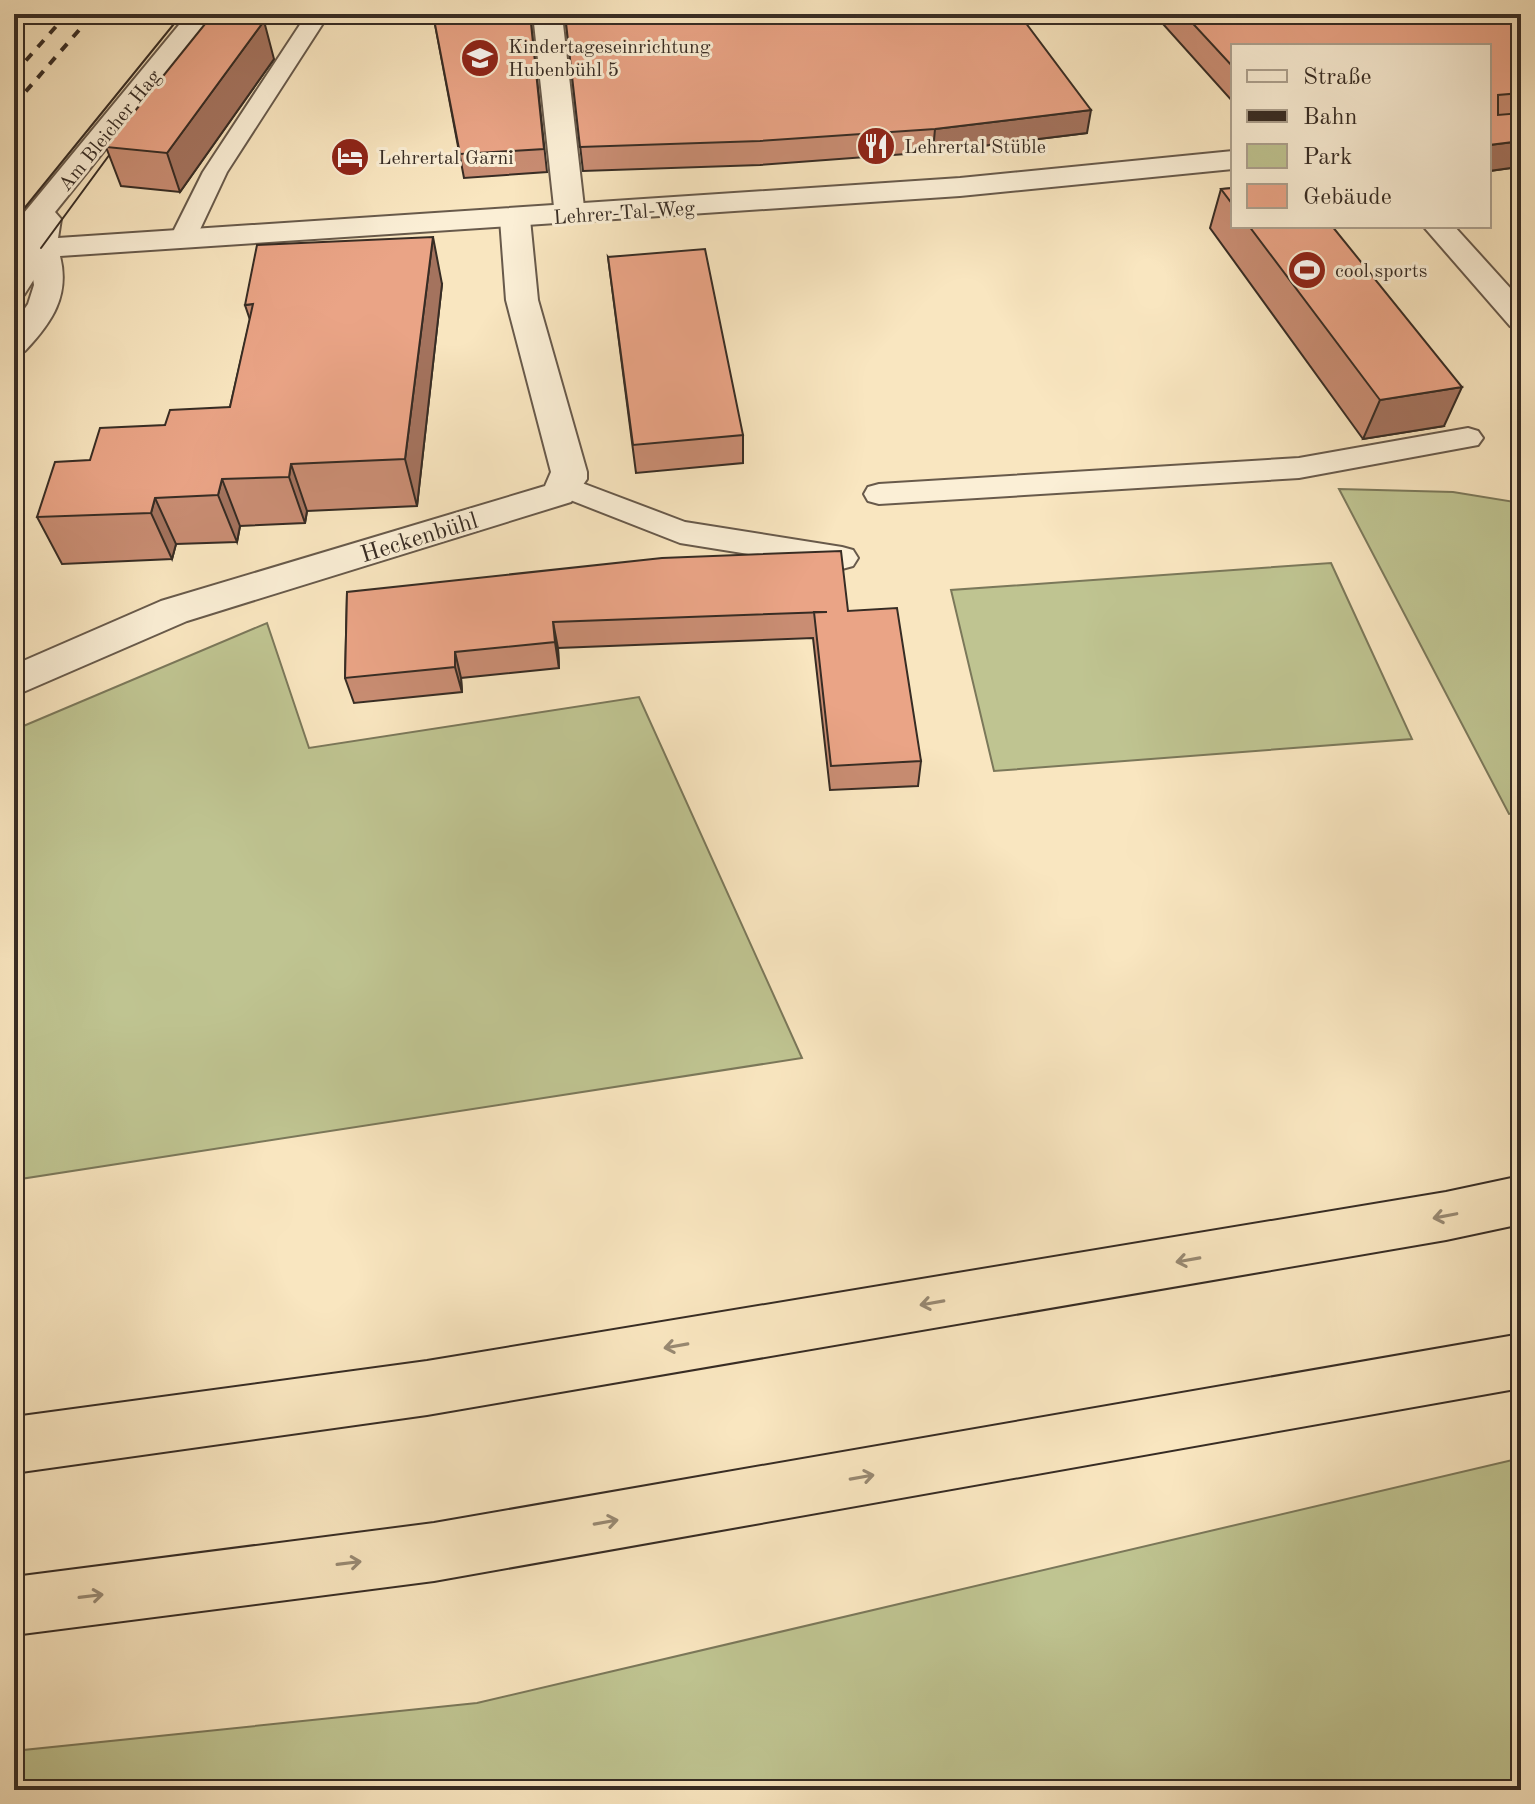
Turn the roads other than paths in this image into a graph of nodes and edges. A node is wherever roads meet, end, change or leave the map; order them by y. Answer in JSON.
{"nodes":[{"id":1,"x":201,"y":14,"type":"edge"},
{"id":2,"x":318,"y":14,"type":"edge"},
{"id":3,"x":548,"y":19,"type":"edge"},
{"id":4,"x":579,"y":20,"type":"edge"},
{"id":5,"x":1231,"y":160,"type":"edge"},
{"id":6,"x":570,"y":216,"type":"junction"},
{"id":7,"x":515,"y":219,"type":"junction"},
{"id":8,"x":1440,"y":228,"type":"edge"},
{"id":9,"x":182,"y":240,"type":"junction"},
{"id":10,"x":23,"y":247,"type":"edge"},
{"id":11,"x":14,"y":289,"type":"edge"},
{"id":12,"x":1521,"y":319,"type":"edge"},
{"id":13,"x":14,"y":344,"type":"edge"},
{"id":14,"x":1468,"y":438,"type":"dead end"},
{"id":15,"x":566,"y":487,"type":"junction"},
{"id":16,"x":879,"y":494,"type":"dead end"},
{"id":17,"x":842,"y":558,"type":"edge"},
{"id":18,"x":14,"y":681,"type":"edge"},
{"id":19,"x":1521,"y":1200,"type":"edge"},
{"id":20,"x":1521,"y":1361,"type":"edge"},
{"id":21,"x":14,"y":1445,"type":"edge"},
{"id":22,"x":14,"y":1606,"type":"edge"}],
"edges":[{"from":1,"to":10,"type":"street","name":"Am Bleicher Hag"},
{"from":2,"to":9,"type":"lane"},
{"from":3,"to":4,"type":"street"},
{"from":3,"to":6,"type":"street"},
{"from":5,"to":6,"type":"street","name":"Lehrer-Tal-Weg"},
{"from":6,"to":7,"type":"street","name":"Lehrer-Tal-Weg"},
{"from":7,"to":9,"type":"street","name":"Lehrer-Tal-Weg"},
{"from":7,"to":15,"type":"street"},
{"from":8,"to":12,"type":"street"},
{"from":9,"to":10,"type":"street","name":"Lehrer-Tal-Weg"},
{"from":10,"to":11,"type":"lane"},
{"from":10,"to":13,"type":"street"},
{"from":14,"to":16,"type":"lane"},
{"from":15,"to":17,"type":"lane"},
{"from":15,"to":18,"type":"street","name":"Heckenbühl"},
{"from":19,"to":21,"type":"highway","one_way":true},
{"from":22,"to":20,"type":"highway","one_way":true}]}
